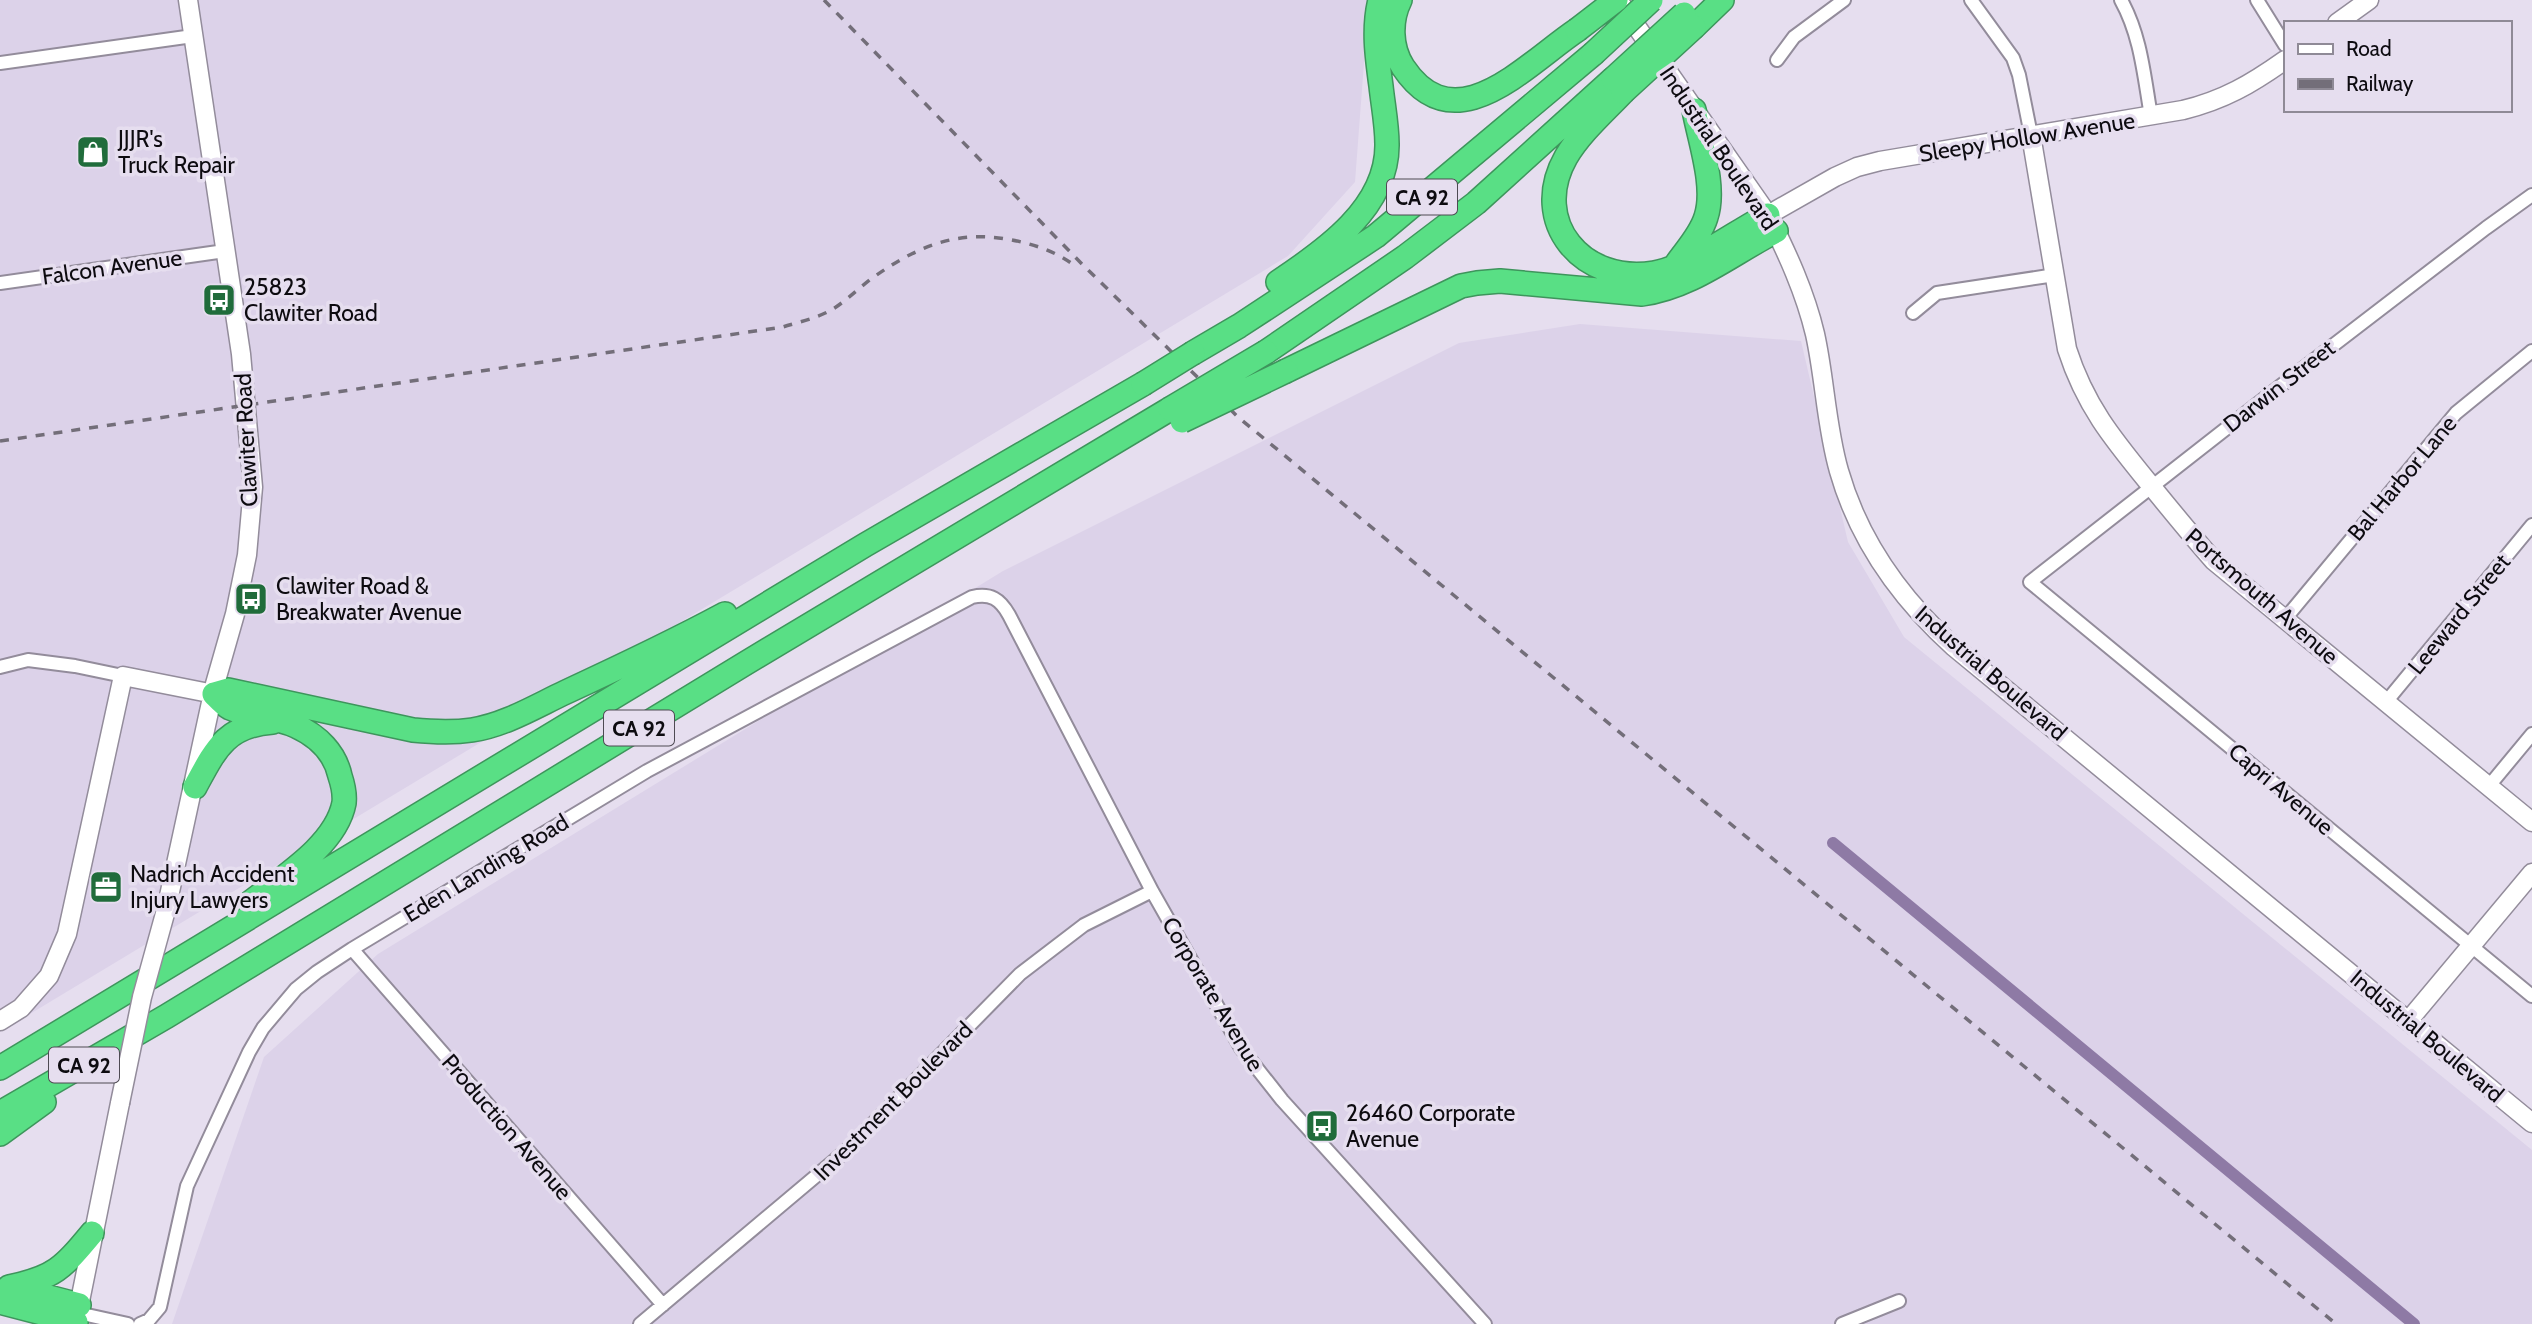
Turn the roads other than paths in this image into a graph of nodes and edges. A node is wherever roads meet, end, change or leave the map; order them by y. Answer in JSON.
{"nodes":[{"id":1,"x":188,"y":0,"type":"edge"},
{"id":2,"x":1380,"y":0,"type":"edge"},
{"id":3,"x":1400,"y":0,"type":"edge"},
{"id":4,"x":1651,"y":0,"type":"edge"},
{"id":5,"x":1702,"y":0,"type":"edge"},
{"id":6,"x":1722,"y":0,"type":"edge"},
{"id":7,"x":1844,"y":0,"type":"edge"},
{"id":8,"x":1971,"y":0,"type":"edge"},
{"id":9,"x":2121,"y":0,"type":"edge"},
{"id":10,"x":2257,"y":0,"type":"edge"},
{"id":11,"x":2369,"y":0,"type":"edge"},
{"id":12,"x":1618,"y":2,"type":"edge"},
{"id":13,"x":1689,"y":20,"type":"junction"},
{"id":14,"x":2340,"y":21,"type":"edge"},
{"id":15,"x":193,"y":36,"type":"junction"},
{"id":16,"x":2284,"y":43,"type":"edge"},
{"id":17,"x":1777,"y":60,"type":"dead end"},
{"id":18,"x":2284,"y":61,"type":"edge"},
{"id":19,"x":0,"y":63,"type":"edge"},
{"id":20,"x":1618,"y":86,"type":"junction"},
{"id":21,"x":1694,"y":110,"type":"junction"},
{"id":22,"x":2151,"y":116,"type":"junction"},
{"id":23,"x":2031,"y":135,"type":"junction"},
{"id":24,"x":2532,"y":195,"type":"edge"},
{"id":25,"x":1772,"y":223,"type":"junction"},
{"id":26,"x":225,"y":251,"type":"junction"},
{"id":27,"x":1675,"y":266,"type":"junction"},
{"id":28,"x":2055,"y":275,"type":"junction"},
{"id":29,"x":0,"y":284,"type":"edge"},
{"id":30,"x":1913,"y":313,"type":"dead end"},
{"id":31,"x":1233,"y":320,"type":"junction"},
{"id":32,"x":2532,"y":351,"type":"edge"},
{"id":33,"x":1176,"y":415,"type":"junction"},
{"id":34,"x":2151,"y":486,"type":"junction"},
{"id":35,"x":2532,"y":525,"type":"edge"},
{"id":36,"x":866,"y":545,"type":"junction"},
{"id":37,"x":2030,"y":582,"type":"joint"},
{"id":38,"x":1009,"y":615,"type":"joint"},
{"id":39,"x":2286,"y":619,"type":"junction"},
{"id":40,"x":0,"y":667,"type":"edge"},
{"id":41,"x":123,"y":676,"type":"junction"},
{"id":42,"x":214,"y":694,"type":"junction"},
{"id":43,"x":2386,"y":702,"type":"junction"},
{"id":44,"x":282,"y":721,"type":"junction"},
{"id":45,"x":2532,"y":734,"type":"edge"},
{"id":46,"x":2489,"y":786,"type":"junction"},
{"id":47,"x":195,"y":787,"type":"junction"},
{"id":48,"x":2532,"y":822,"type":"edge"},
{"id":49,"x":2532,"y":873,"type":"edge"},
{"id":50,"x":1153,"y":891,"type":"junction"},
{"id":51,"x":2471,"y":946,"type":"junction"},
{"id":52,"x":352,"y":949,"type":"junction"},
{"id":53,"x":172,"y":965,"type":"junction"},
{"id":54,"x":2532,"y":996,"type":"edge"},
{"id":55,"x":167,"y":1016,"type":"junction"},
{"id":56,"x":2409,"y":1020,"type":"junction"},
{"id":57,"x":0,"y":1021,"type":"edge"},
{"id":58,"x":0,"y":1068,"type":"edge"},
{"id":59,"x":0,"y":1113,"type":"edge"},
{"id":60,"x":2532,"y":1123,"type":"edge"},
{"id":61,"x":0,"y":1134,"type":"edge"},
{"id":62,"x":92,"y":1233,"type":"junction"},
{"id":63,"x":3,"y":1291,"type":"edge"},
{"id":64,"x":1899,"y":1301,"type":"dead end"},
{"id":65,"x":663,"y":1305,"type":"junction"},
{"id":66,"x":77,"y":1316,"type":"edge"},
{"id":67,"x":128,"y":1324,"type":"edge"},
{"id":68,"x":140,"y":1324,"type":"edge"},
{"id":69,"x":640,"y":1324,"type":"edge"},
{"id":70,"x":1485,"y":1324,"type":"edge"},
{"id":71,"x":1842,"y":1324,"type":"edge"}],
"edges":[{"from":1,"to":15,"type":"street","name":"Clawiter Road"},
{"from":2,"to":31,"type":"highway"},
{"from":3,"to":12,"type":"highway","bridge":true},
{"from":4,"to":31,"type":"highway","number":"CA 92","bridge":true},
{"from":5,"to":13,"type":"highway","number":"CA 92"},
{"from":6,"to":13,"type":"highway"},
{"from":7,"to":17,"type":"street"},
{"from":8,"to":23,"type":"street","name":"Portsmouth Avenue"},
{"from":9,"to":22,"type":"street"},
{"from":10,"to":16,"type":"street"},
{"from":11,"to":14,"type":"street"},
{"from":12,"to":21,"type":"street","name":"Industrial Boulevard"},
{"from":13,"to":20,"type":"highway","number":"CA 92","bridge":true},
{"from":15,"to":19,"type":"street"},
{"from":15,"to":26,"type":"street","name":"Clawiter Road"},
{"from":18,"to":22,"type":"street","name":"Sleepy Hollow Avenue"},
{"from":20,"to":27,"type":"highway"},
{"from":20,"to":33,"type":"highway","number":"CA 92","bridge":true},
{"from":21,"to":25,"type":"street","name":"Industrial Boulevard"},
{"from":21,"to":27,"type":"highway"},
{"from":22,"to":23,"type":"street","name":"Sleepy Hollow Avenue"},
{"from":23,"to":25,"type":"street","name":"Sleepy Hollow Avenue"},
{"from":23,"to":28,"type":"street","name":"Portsmouth Avenue"},
{"from":24,"to":34,"type":"street","name":"Darwin Street"},
{"from":25,"to":27,"type":"highway"},
{"from":25,"to":33,"type":"highway","bridge":true},
{"from":25,"to":56,"type":"street","name":"Industrial Boulevard"},
{"from":26,"to":29,"type":"street","name":"Falcon Avenue"},
{"from":26,"to":42,"type":"street","name":"Clawiter Road"},
{"from":28,"to":30,"type":"street"},
{"from":28,"to":34,"type":"street","name":"Portsmouth Avenue"},
{"from":31,"to":36,"type":"highway","number":"CA 92","bridge":true},
{"from":32,"to":39,"type":"street","name":"Bal Harbor Lane"},
{"from":33,"to":55,"type":"highway","number":"CA 92"},
{"from":34,"to":37,"type":"street","name":"Darwin Street"},
{"from":34,"to":39,"type":"street","name":"Portsmouth Avenue"},
{"from":35,"to":43,"type":"street","name":"Leeward Street"},
{"from":36,"to":42,"type":"highway"},
{"from":36,"to":53,"type":"highway","number":"CA 92"},
{"from":37,"to":51,"type":"street","name":"Capri Avenue"},
{"from":38,"to":50,"type":"street","name":"Corporate Avenue"},
{"from":38,"to":52,"type":"street","name":"Eden Landing Road"},
{"from":39,"to":43,"type":"street","name":"Portsmouth Avenue"},
{"from":40,"to":41,"type":"street"},
{"from":41,"to":42,"type":"street"},
{"from":41,"to":57,"type":"street"},
{"from":42,"to":44,"type":"highway"},
{"from":42,"to":47,"type":"street","name":"Clawiter Road"},
{"from":43,"to":46,"type":"street","name":"Portsmouth Avenue"},
{"from":44,"to":47,"type":"highway"},
{"from":44,"to":53,"type":"highway"},
{"from":45,"to":46,"type":"street"},
{"from":46,"to":48,"type":"street","name":"Portsmouth Avenue"},
{"from":47,"to":62,"type":"street","name":"Clawiter Road","bridge":true},
{"from":49,"to":51,"type":"street"},
{"from":50,"to":65,"type":"street","name":"Investment Boulevard"},
{"from":50,"to":70,"type":"street","name":"Corporate Avenue"},
{"from":51,"to":54,"type":"street","name":"Capri Avenue"},
{"from":51,"to":56,"type":"street"},
{"from":52,"to":65,"type":"street","name":"Production Avenue"},
{"from":52,"to":68,"type":"street","name":"Eden Landing Road"},
{"from":53,"to":58,"type":"highway","number":"CA 92"},
{"from":55,"to":59,"type":"highway","number":"CA 92"},
{"from":55,"to":61,"type":"highway"},
{"from":56,"to":60,"type":"street","name":"Industrial Boulevard"},
{"from":62,"to":63,"type":"highway"},
{"from":62,"to":66,"type":"street"},
{"from":63,"to":66,"type":"highway"},
{"from":64,"to":71,"type":"street"},
{"from":65,"to":69,"type":"street","name":"Investment Boulevard"},
{"from":66,"to":67,"type":"street"}]}
